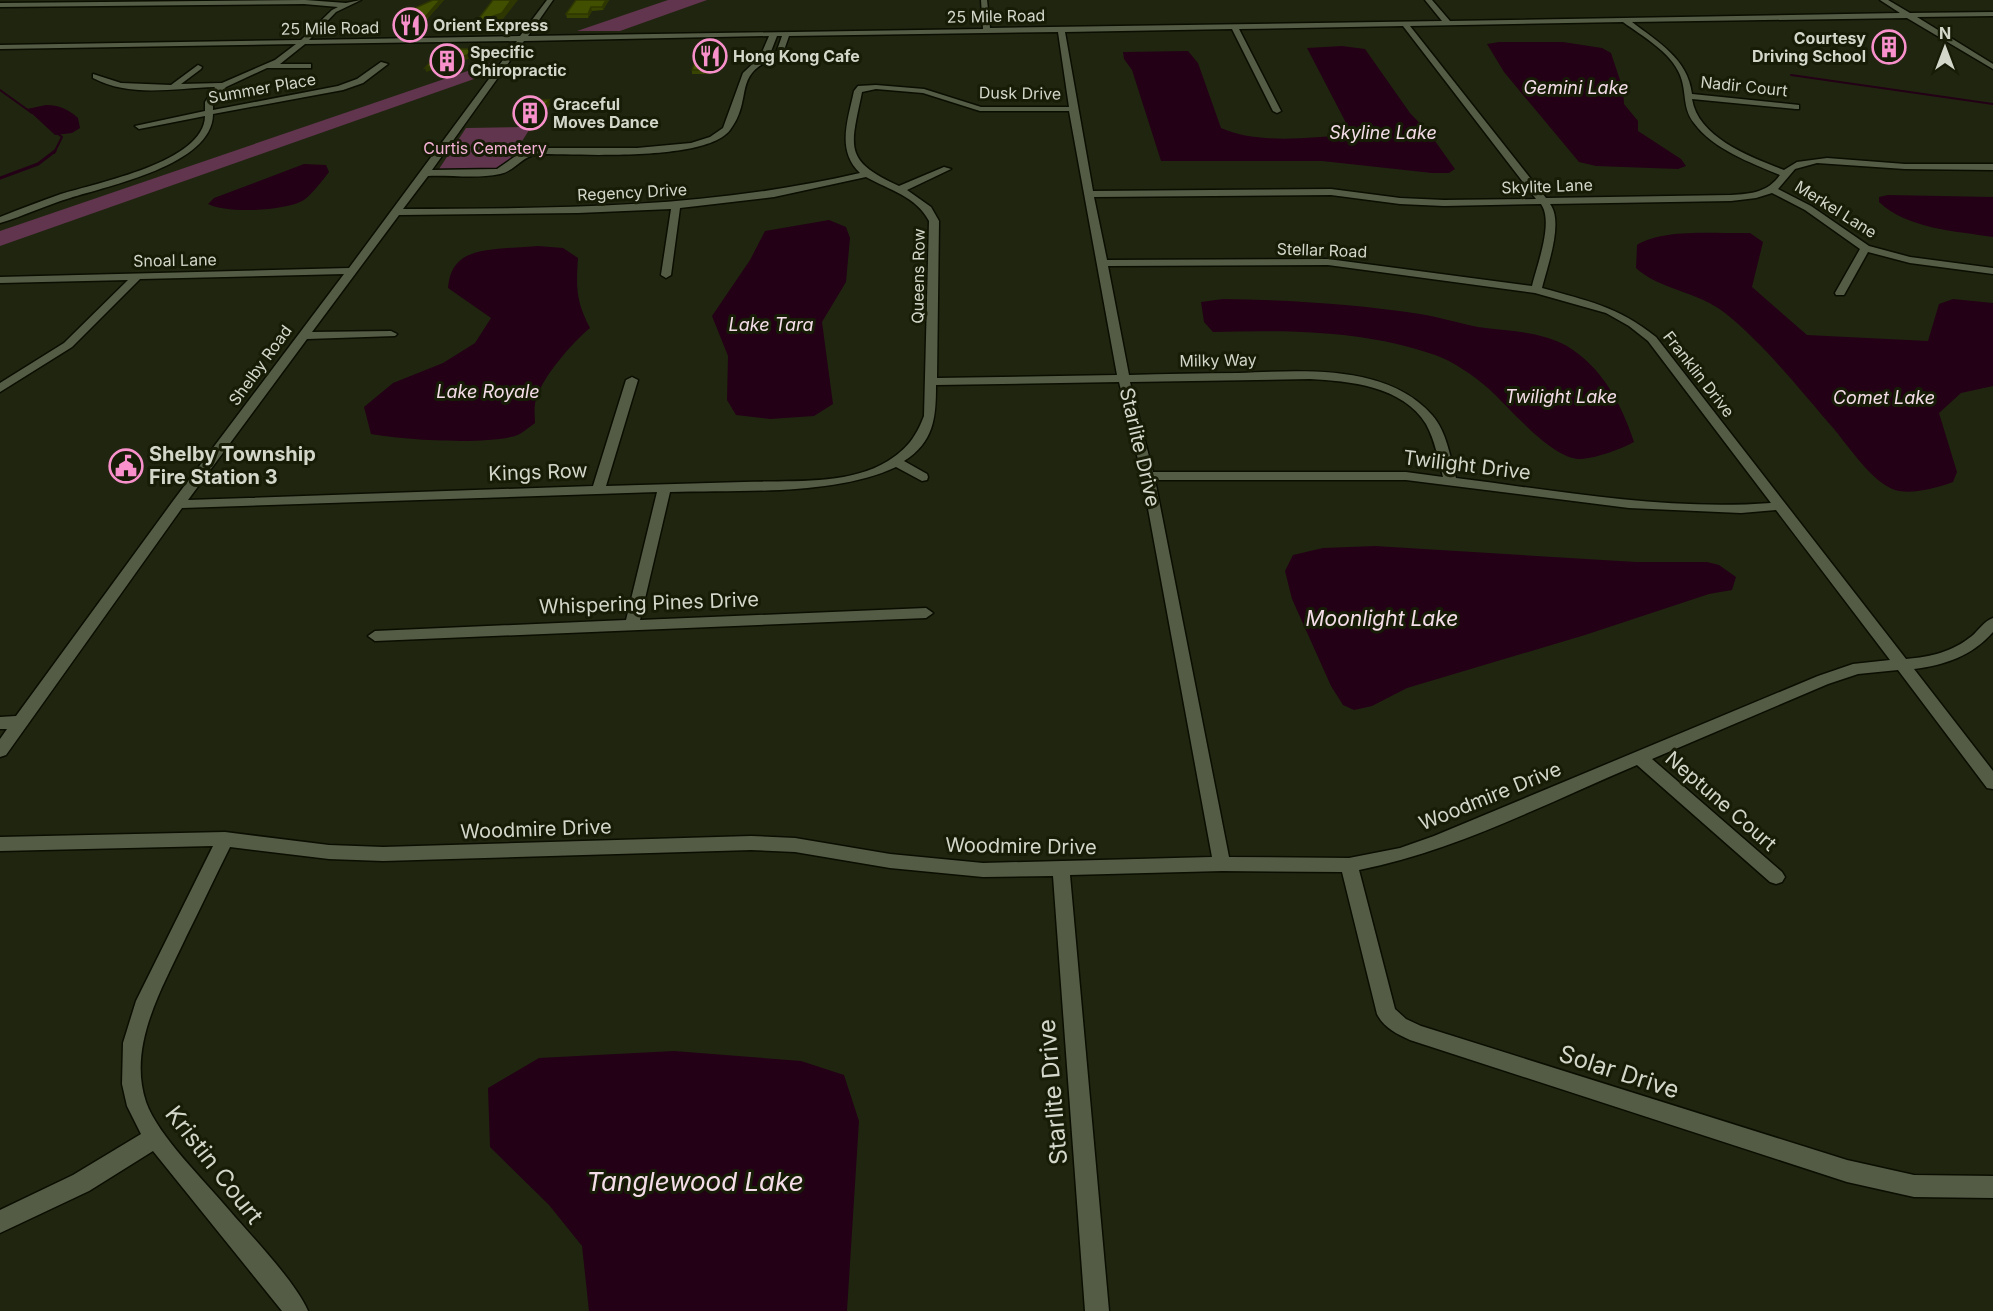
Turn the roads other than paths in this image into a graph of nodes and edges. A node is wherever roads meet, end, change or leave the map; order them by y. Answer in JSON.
{"nodes":[{"id":1,"x":358,"y":0,"type":"edge"},
{"id":2,"x":550,"y":0,"type":"edge"},
{"id":3,"x":984,"y":0,"type":"edge"},
{"id":4,"x":1428,"y":0,"type":"edge"},
{"id":5,"x":1883,"y":0,"type":"edge"},
{"id":6,"x":154,"y":2,"type":"edge"},
{"id":7,"x":248,"y":2,"type":"edge"},
{"id":8,"x":0,"y":5,"type":"edge"},
{"id":9,"x":345,"y":5,"type":"junction"},
{"id":10,"x":1439,"y":13,"type":"junction"},
{"id":11,"x":1993,"y":14,"type":"edge"},
{"id":12,"x":1907,"y":15,"type":"junction"},
{"id":13,"x":1625,"y":20,"type":"junction"},
{"id":14,"x":1434,"y":22,"type":"junction"},
{"id":15,"x":1447,"y":22,"type":"junction"},
{"id":16,"x":1404,"y":23,"type":"junction"},
{"id":17,"x":1234,"y":26,"type":"junction"},
{"id":18,"x":1061,"y":29,"type":"junction"},
{"id":19,"x":987,"y":30,"type":"junction"},
{"id":20,"x":774,"y":33,"type":"junction"},
{"id":21,"x":787,"y":33,"type":"junction"},
{"id":22,"x":523,"y":38,"type":"junction"},
{"id":23,"x":301,"y":42,"type":"junction"},
{"id":24,"x":0,"y":46,"type":"edge"},
{"id":25,"x":763,"y":59,"type":"junction"},
{"id":26,"x":384,"y":64,"type":"dead end"},
{"id":27,"x":264,"y":66,"type":"junction"},
{"id":28,"x":308,"y":66,"type":"dead end"},
{"id":29,"x":198,"y":67,"type":"dead end"},
{"id":30,"x":1993,"y":67,"type":"edge"},
{"id":31,"x":96,"y":76,"type":"dead end"},
{"id":32,"x":223,"y":85,"type":"junction"},
{"id":33,"x":174,"y":86,"type":"junction"},
{"id":34,"x":1688,"y":96,"type":"junction"},
{"id":35,"x":1796,"y":107,"type":"dead end"},
{"id":36,"x":1073,"y":109,"type":"junction"},
{"id":37,"x":1277,"y":111,"type":"dead end"},
{"id":38,"x":209,"y":113,"type":"junction"},
{"id":39,"x":140,"y":126,"type":"dead end"},
{"id":40,"x":1993,"y":167,"type":"edge"},
{"id":41,"x":947,"y":169,"type":"dead end"},
{"id":42,"x":425,"y":173,"type":"junction"},
{"id":43,"x":1784,"y":173,"type":"junction"},
{"id":44,"x":867,"y":174,"type":"junction"},
{"id":45,"x":900,"y":189,"type":"junction"},
{"id":46,"x":1770,"y":189,"type":"junction"},
{"id":47,"x":1090,"y":194,"type":"junction"},
{"id":48,"x":1543,"y":200,"type":"junction"},
{"id":49,"x":676,"y":206,"type":"junction"},
{"id":50,"x":396,"y":212,"type":"junction"},
{"id":51,"x":0,"y":220,"type":"edge"},
{"id":52,"x":1865,"y":248,"type":"junction"},
{"id":53,"x":1104,"y":263,"type":"junction"},
{"id":54,"x":351,"y":271,"type":"junction"},
{"id":55,"x":1993,"y":272,"type":"edge"},
{"id":56,"x":666,"y":275,"type":"dead end"},
{"id":57,"x":138,"y":276,"type":"junction"},
{"id":58,"x":0,"y":280,"type":"edge"},
{"id":59,"x":1536,"y":290,"type":"junction"},
{"id":60,"x":1840,"y":293,"type":"dead end"},
{"id":61,"x":391,"y":334,"type":"dead end"},
{"id":62,"x":302,"y":336,"type":"junction"},
{"id":63,"x":1124,"y":379,"type":"junction"},
{"id":64,"x":632,"y":380,"type":"dead end"},
{"id":65,"x":932,"y":382,"type":"junction"},
{"id":66,"x":0,"y":388,"type":"edge"},
{"id":67,"x":895,"y":461,"type":"junction"},
{"id":68,"x":922,"y":477,"type":"dead end"},
{"id":69,"x":1148,"y":477,"type":"junction"},
{"id":70,"x":1450,"y":480,"type":"junction"},
{"id":71,"x":664,"y":488,"type":"junction"},
{"id":72,"x":599,"y":489,"type":"junction"},
{"id":73,"x":178,"y":504,"type":"junction"},
{"id":74,"x":1780,"y":506,"type":"junction"},
{"id":75,"x":926,"y":613,"type":"dead end"},
{"id":76,"x":1993,"y":623,"type":"edge"},
{"id":77,"x":632,"y":625,"type":"junction"},
{"id":78,"x":375,"y":636,"type":"dead end"},
{"id":79,"x":1902,"y":665,"type":"junction"},
{"id":80,"x":20,"y":722,"type":"junction"},
{"id":81,"x":0,"y":723,"type":"edge"},
{"id":82,"x":0,"y":751,"type":"edge"},
{"id":83,"x":1639,"y":757,"type":"junction"},
{"id":84,"x":1993,"y":783,"type":"edge"},
{"id":85,"x":225,"y":839,"type":"junction"},
{"id":86,"x":0,"y":844,"type":"edge"},
{"id":87,"x":1222,"y":864,"type":"junction"},
{"id":88,"x":1349,"y":865,"type":"junction"},
{"id":89,"x":1061,"y":869,"type":"junction"},
{"id":90,"x":1776,"y":877,"type":"dead end"},
{"id":91,"x":155,"y":1138,"type":"junction"},
{"id":92,"x":1993,"y":1187,"type":"edge"},
{"id":93,"x":0,"y":1222,"type":"edge"},
{"id":94,"x":296,"y":1311,"type":"edge"},
{"id":95,"x":1097,"y":1311,"type":"edge"}],
"edges":[{"from":1,"to":9,"type":"street"},
{"from":2,"to":22,"type":"street","name":"Shelby Road"},
{"from":3,"to":19,"type":"street"},
{"from":4,"to":10,"type":"street"},
{"from":5,"to":12,"type":"street"},
{"from":6,"to":7,"type":"street"},
{"from":6,"to":8,"type":"street"},
{"from":7,"to":9,"type":"street"},
{"from":9,"to":23,"type":"street"},
{"from":10,"to":14,"type":"street"},
{"from":10,"to":15,"type":"street"},
{"from":11,"to":12,"type":"street","name":"25 Mile Road"},
{"from":12,"to":13,"type":"street","name":"25 Mile Road"},
{"from":12,"to":30,"type":"street"},
{"from":13,"to":15,"type":"street","name":"25 Mile Road"},
{"from":13,"to":34,"type":"street"},
{"from":14,"to":15,"type":"street","name":"25 Mile Road"},
{"from":14,"to":16,"type":"street","name":"25 Mile Road"},
{"from":16,"to":17,"type":"street","name":"25 Mile Road"},
{"from":16,"to":48,"type":"street"},
{"from":17,"to":18,"type":"street","name":"25 Mile Road"},
{"from":17,"to":37,"type":"street"},
{"from":18,"to":19,"type":"street","name":"25 Mile Road"},
{"from":18,"to":36,"type":"street","name":"Starlite Drive"},
{"from":19,"to":21,"type":"street","name":"25 Mile Road"},
{"from":20,"to":21,"type":"street","name":"25 Mile Road"},
{"from":20,"to":22,"type":"street","name":"25 Mile Road"},
{"from":20,"to":25,"type":"street"},
{"from":21,"to":25,"type":"street"},
{"from":22,"to":23,"type":"street","name":"25 Mile Road"},
{"from":22,"to":42,"type":"street","name":"Shelby Road"},
{"from":23,"to":24,"type":"street","name":"25 Mile Road"},
{"from":23,"to":27,"type":"street"},
{"from":25,"to":42,"type":"street"},
{"from":26,"to":38,"type":"street","name":"Summer Place"},
{"from":27,"to":28,"type":"street"},
{"from":27,"to":32,"type":"street"},
{"from":29,"to":33,"type":"street"},
{"from":31,"to":33,"type":"street"},
{"from":32,"to":33,"type":"street"},
{"from":32,"to":38,"type":"street"},
{"from":34,"to":35,"type":"street","name":"Nadir Court"},
{"from":34,"to":43,"type":"street"},
{"from":36,"to":44,"type":"street","name":"Dusk Drive"},
{"from":36,"to":47,"type":"street","name":"Starlite Drive"},
{"from":38,"to":39,"type":"street","name":"Summer Place"},
{"from":38,"to":51,"type":"street"},
{"from":40,"to":43,"type":"street"},
{"from":41,"to":45,"type":"street"},
{"from":42,"to":50,"type":"street","name":"Shelby Road"},
{"from":43,"to":46,"type":"street"},
{"from":44,"to":45,"type":"street","name":"Queens Row"},
{"from":44,"to":49,"type":"street","name":"Regency Drive"},
{"from":45,"to":65,"type":"street","name":"Queens Row"},
{"from":46,"to":48,"type":"street","name":"Skylite Lane"},
{"from":46,"to":52,"type":"street","name":"Merkel Lane"},
{"from":47,"to":48,"type":"street","name":"Skylite Lane"},
{"from":47,"to":53,"type":"street","name":"Starlite Drive"},
{"from":48,"to":59,"type":"street"},
{"from":49,"to":50,"type":"street","name":"Regency Drive"},
{"from":49,"to":56,"type":"street"},
{"from":50,"to":54,"type":"street","name":"Shelby Road"},
{"from":52,"to":55,"type":"street","name":"Merkel Lane"},
{"from":52,"to":60,"type":"street"},
{"from":53,"to":59,"type":"street","name":"Stellar Road"},
{"from":53,"to":63,"type":"street","name":"Starlite Drive"},
{"from":54,"to":57,"type":"street","name":"Snoal Lane"},
{"from":54,"to":62,"type":"street","name":"Shelby Road"},
{"from":57,"to":58,"type":"street","name":"Snoal Lane"},
{"from":57,"to":66,"type":"street"},
{"from":59,"to":74,"type":"street","name":"Franklin Drive"},
{"from":61,"to":62,"type":"street"},
{"from":62,"to":73,"type":"street","name":"Shelby Road"},
{"from":63,"to":65,"type":"street","name":"Milky Way"},
{"from":63,"to":69,"type":"street","name":"Starlite Drive"},
{"from":63,"to":70,"type":"street","name":"Milky Way"},
{"from":64,"to":72,"type":"street"},
{"from":65,"to":67,"type":"street","name":"Queens Row"},
{"from":67,"to":68,"type":"street"},
{"from":67,"to":71,"type":"street","name":"Kings Row"},
{"from":69,"to":70,"type":"street","name":"Twilight Drive"},
{"from":69,"to":87,"type":"street","name":"Starlite Drive"},
{"from":70,"to":74,"type":"street","name":"Twilight Drive"},
{"from":71,"to":72,"type":"street","name":"Kings Row"},
{"from":71,"to":77,"type":"street"},
{"from":72,"to":73,"type":"street","name":"Kings Row"},
{"from":73,"to":80,"type":"street","name":"Shelby Road"},
{"from":74,"to":79,"type":"street","name":"Franklin Drive"},
{"from":75,"to":77,"type":"street","name":"Whispering Pines Drive"},
{"from":76,"to":79,"type":"street","name":"Woodmire Drive"},
{"from":77,"to":78,"type":"street","name":"Whispering Pines Drive"},
{"from":79,"to":83,"type":"street","name":"Woodmire Drive"},
{"from":79,"to":84,"type":"street","name":"Franklin Drive"},
{"from":80,"to":81,"type":"street"},
{"from":80,"to":82,"type":"street","name":"Shelby Road"},
{"from":83,"to":88,"type":"street","name":"Woodmire Drive"},
{"from":83,"to":90,"type":"street","name":"Neptune Court"},
{"from":85,"to":86,"type":"street","name":"Woodmire Drive"},
{"from":85,"to":89,"type":"street","name":"Woodmire Drive"},
{"from":85,"to":91,"type":"street","name":"Kristin Court"},
{"from":87,"to":88,"type":"street","name":"Woodmire Drive"},
{"from":87,"to":89,"type":"street","name":"Woodmire Drive"},
{"from":88,"to":92,"type":"street","name":"Solar Drive"},
{"from":89,"to":95,"type":"street","name":"Starlite Drive"},
{"from":91,"to":93,"type":"street"},
{"from":91,"to":94,"type":"street","name":"Kristin Court"}]}
